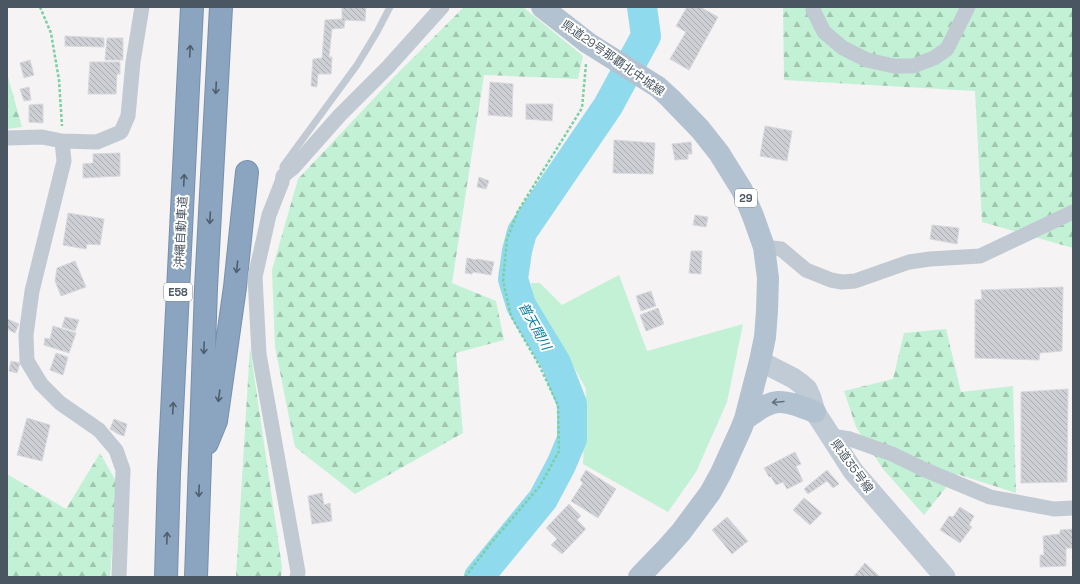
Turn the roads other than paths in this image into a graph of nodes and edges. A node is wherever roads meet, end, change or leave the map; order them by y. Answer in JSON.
{"nodes":[{"id":1,"x":142,"y":7,"type":"edge"},
{"id":2,"x":192,"y":7,"type":"edge"},
{"id":3,"x":221,"y":7,"type":"edge"},
{"id":4,"x":390,"y":7,"type":"edge"},
{"id":5,"x":442,"y":7,"type":"edge"},
{"id":6,"x":542,"y":7,"type":"edge"},
{"id":7,"x":814,"y":7,"type":"edge"},
{"id":8,"x":968,"y":7,"type":"edge"},
{"id":9,"x":7,"y":138,"type":"edge"},
{"id":10,"x":62,"y":141,"type":"junction"},
{"id":11,"x":247,"y":172,"type":"dead end"},
{"id":12,"x":283,"y":176,"type":"junction"},
{"id":13,"x":1073,"y":212,"type":"edge"},
{"id":14,"x":764,"y":246,"type":"junction"},
{"id":15,"x":760,"y":361,"type":"junction"},
{"id":16,"x":815,"y":412,"type":"junction"},
{"id":17,"x":745,"y":419,"type":"junction"},
{"id":18,"x":830,"y":436,"type":"junction"},
{"id":19,"x":200,"y":461,"type":"junction"},
{"id":20,"x":1073,"y":508,"type":"edge"},
{"id":21,"x":119,"y":577,"type":"edge"},
{"id":22,"x":166,"y":577,"type":"edge"},
{"id":23,"x":196,"y":577,"type":"edge"},
{"id":24,"x":297,"y":577,"type":"edge"},
{"id":25,"x":639,"y":577,"type":"edge"},
{"id":26,"x":945,"y":577,"type":"edge"}],
"edges":[{"from":1,"to":10,"type":"street"},
{"from":22,"to":2,"type":"highway","name":"沖縄自動車道","number":"E58","one_way":true},
{"from":3,"to":19,"type":"highway","number":"E58","one_way":true},
{"from":4,"to":12,"type":"lane"},
{"from":5,"to":12,"type":"street"},
{"from":6,"to":14,"type":"main road","name":"県道29号那覇北中城線","number":"29"},
{"from":7,"to":8,"type":"street"},
{"from":9,"to":10,"type":"street"},
{"from":10,"to":21,"type":"street"},
{"from":11,"to":19,"type":"highway","one_way":true},
{"from":12,"to":24,"type":"street"},
{"from":13,"to":14,"type":"street"},
{"from":14,"to":15,"type":"main road","name":"県道29号那覇北中城線","number":"29"},
{"from":15,"to":16,"type":"main road","name":"県道35号線"},
{"from":15,"to":17,"type":"main road","name":"県道29号那覇北中城線","number":"29"},
{"from":16,"to":17,"type":"main road","one_way":true},
{"from":16,"to":18,"type":"main road","name":"県道35号線"},
{"from":17,"to":25,"type":"main road","name":"県道29号那覇北中城線","number":"29"},
{"from":18,"to":20,"type":"street"},
{"from":18,"to":26,"type":"main road","name":"県道35号線"},
{"from":19,"to":23,"type":"highway","number":"E58","one_way":true}]}
